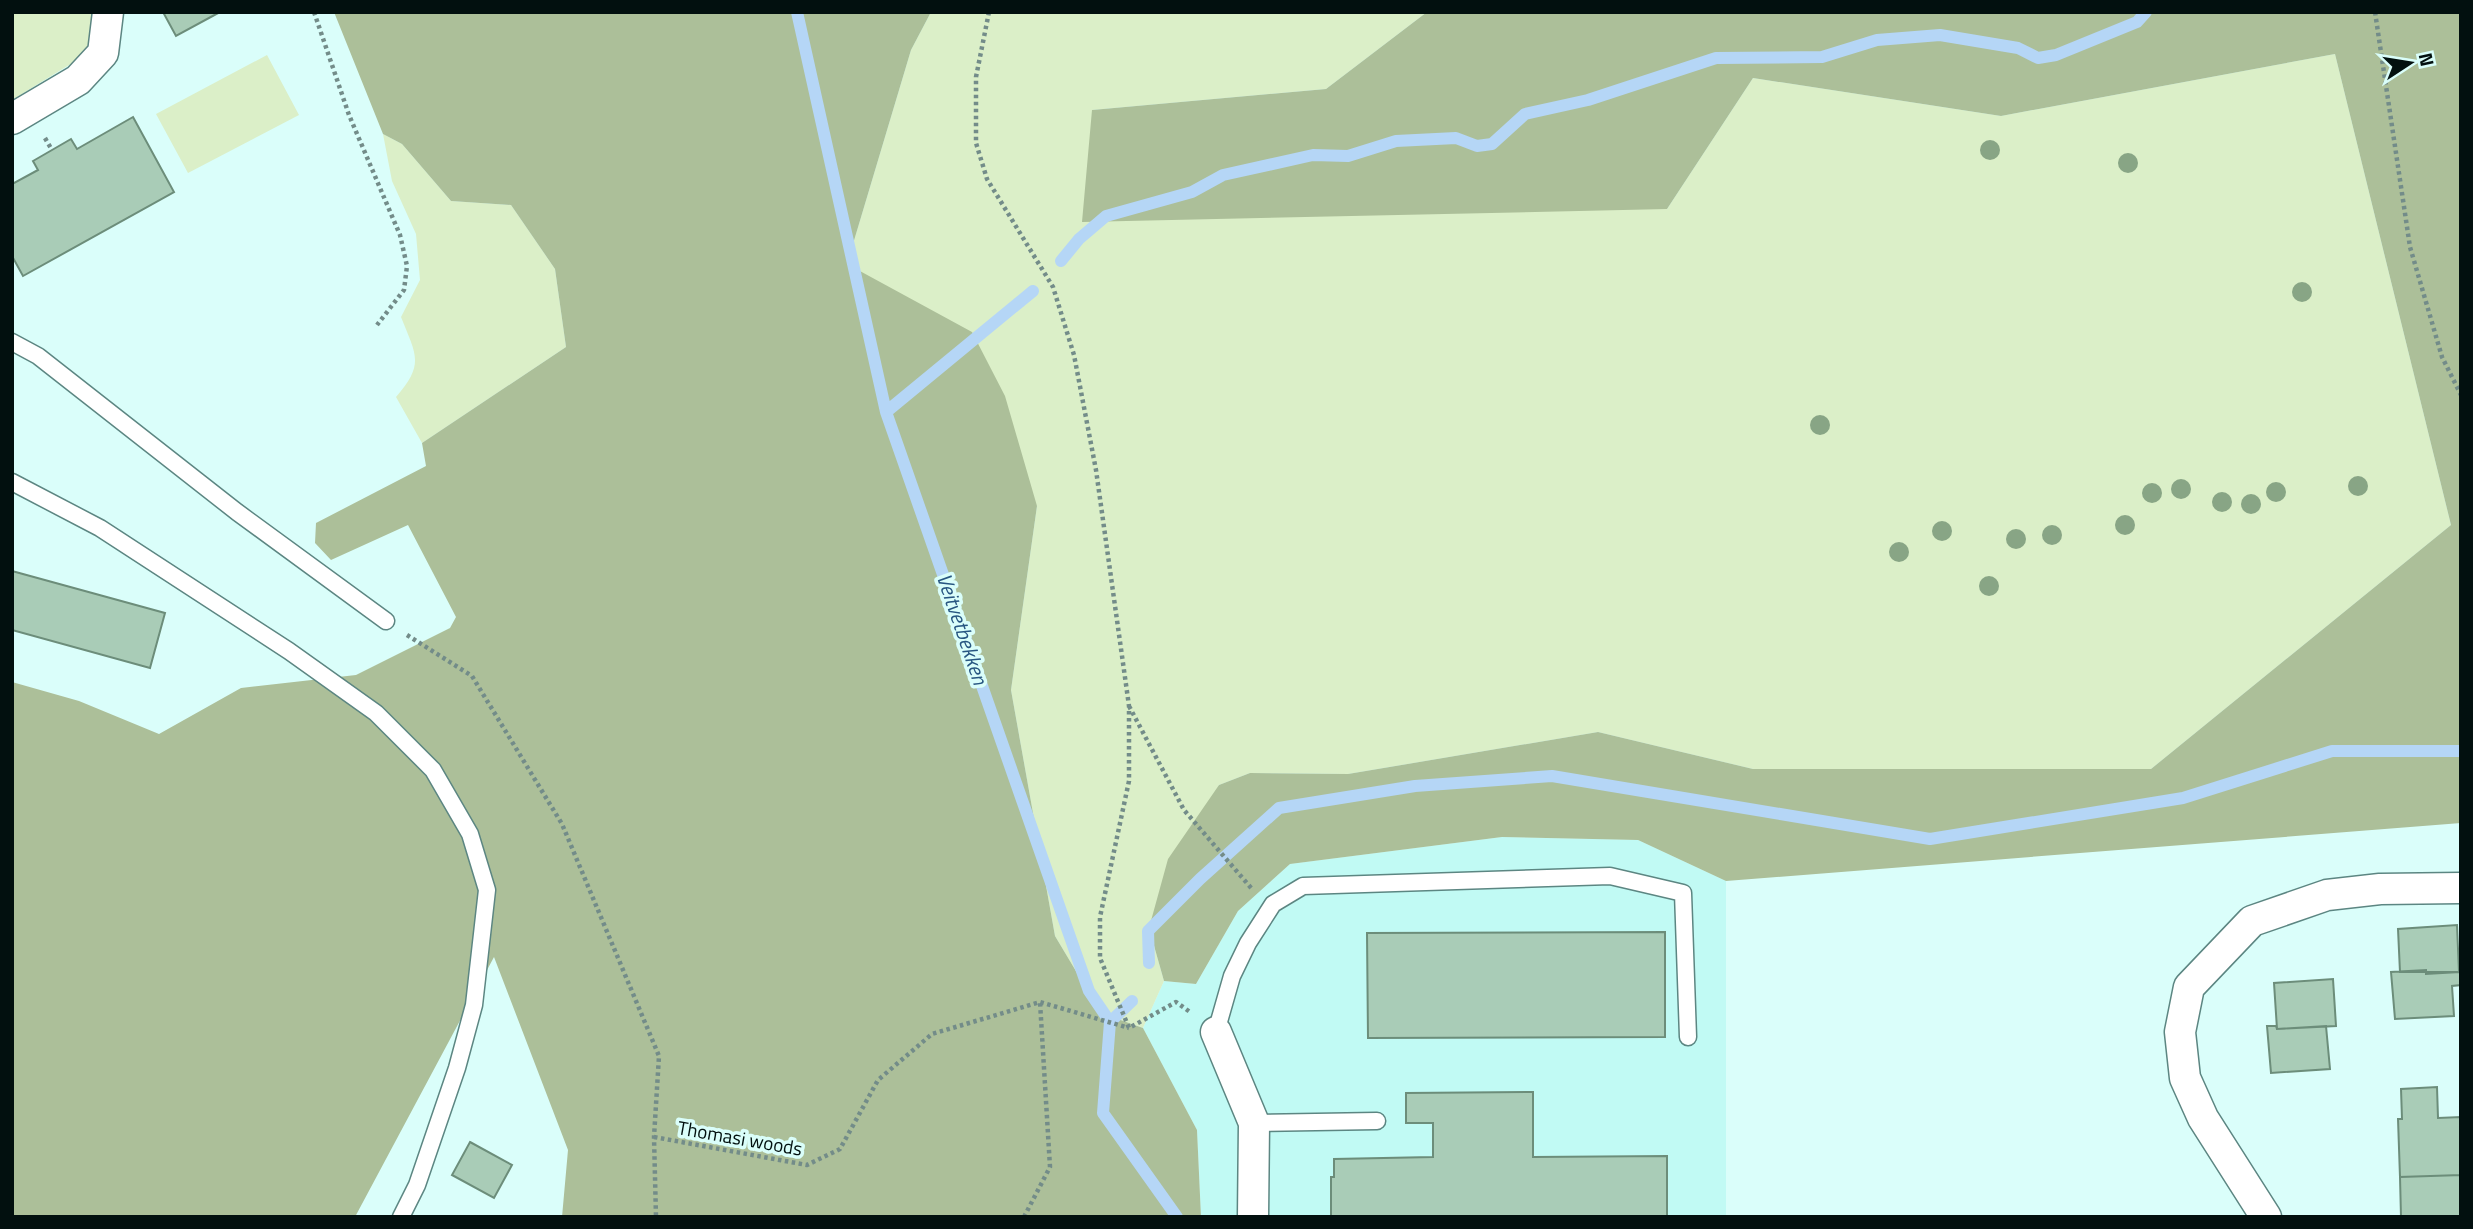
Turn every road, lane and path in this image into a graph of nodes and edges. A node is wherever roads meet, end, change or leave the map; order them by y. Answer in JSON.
{"nodes":[{"id":1,"x":108,"y":12,"type":"edge"},
{"id":2,"x":314,"y":12,"type":"edge"},
{"id":3,"x":989,"y":12,"type":"edge"},
{"id":4,"x":2375,"y":12,"type":"edge"},
{"id":5,"x":12,"y":119,"type":"edge"},
{"id":6,"x":377,"y":326,"type":"dead end"},
{"id":7,"x":12,"y":342,"type":"edge"},
{"id":8,"x":2461,"y":395,"type":"edge"},
{"id":9,"x":13,"y":479,"type":"edge"},
{"id":10,"x":386,"y":621,"type":"joint"},
{"id":11,"x":1129,"y":706,"type":"junction"},
{"id":12,"x":1231,"y":867,"type":"dead end"},
{"id":13,"x":2461,"y":888,"type":"edge"},
{"id":14,"x":1040,"y":1002,"type":"junction"},
{"id":15,"x":1129,"y":1028,"type":"junction"},
{"id":16,"x":1216,"y":1032,"type":"junction"},
{"id":17,"x":1688,"y":1037,"type":"dead end"},
{"id":18,"x":1377,"y":1121,"type":"dead end"},
{"id":19,"x":1254,"y":1123,"type":"junction"},
{"id":20,"x":654,"y":1137,"type":"junction"},
{"id":21,"x":401,"y":1217,"type":"edge"},
{"id":22,"x":656,"y":1217,"type":"edge"},
{"id":23,"x":1024,"y":1217,"type":"edge"},
{"id":24,"x":1253,"y":1217,"type":"edge"},
{"id":25,"x":2266,"y":1217,"type":"edge"}],
"edges":[{"from":1,"to":5,"type":"street"},
{"from":2,"to":6,"type":"path"},
{"from":3,"to":11,"type":"path"},
{"from":4,"to":8,"type":"path"},
{"from":7,"to":10,"type":"lane"},
{"from":9,"to":21,"type":"lane"},
{"from":10,"to":20,"type":"path"},
{"from":11,"to":12,"type":"path"},
{"from":11,"to":15,"type":"path"},
{"from":13,"to":25,"type":"street"},
{"from":14,"to":15,"type":"path"},
{"from":14,"to":20,"type":"path","name":"Thomasi woods"},
{"from":14,"to":23,"type":"path"},
{"from":15,"to":16,"type":"path"},
{"from":16,"to":17,"type":"lane"},
{"from":16,"to":19,"type":"street"},
{"from":18,"to":19,"type":"lane"},
{"from":19,"to":24,"type":"street"},
{"from":20,"to":22,"type":"path"}]}
